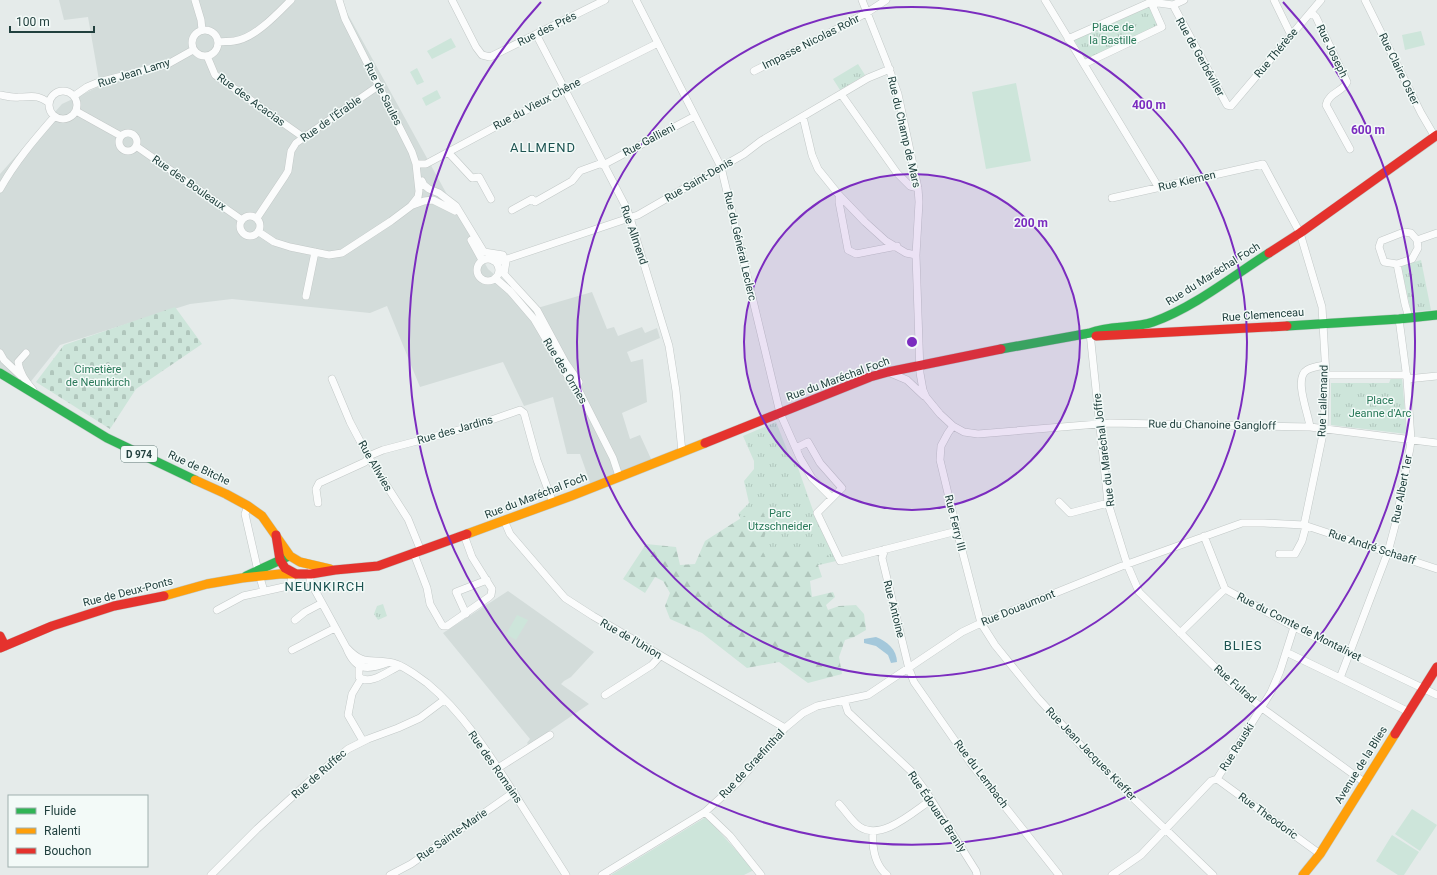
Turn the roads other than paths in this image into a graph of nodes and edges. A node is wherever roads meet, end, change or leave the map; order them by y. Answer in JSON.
{"nodes":[{"id":1,"x":195,"y":0,"type":"edge"},
{"id":2,"x":291,"y":0,"type":"edge"},
{"id":3,"x":339,"y":0,"type":"edge"},
{"id":4,"x":452,"y":0,"type":"edge"},
{"id":5,"x":605,"y":0,"type":"edge"},
{"id":6,"x":636,"y":0,"type":"edge"},
{"id":7,"x":862,"y":0,"type":"edge"},
{"id":8,"x":886,"y":0,"type":"edge"},
{"id":9,"x":1045,"y":0,"type":"edge"},
{"id":10,"x":1184,"y":0,"type":"edge"},
{"id":11,"x":1274,"y":0,"type":"edge"},
{"id":12,"x":1321,"y":0,"type":"edge"},
{"id":13,"x":1365,"y":0,"type":"edge"},
{"id":14,"x":1150,"y":1,"type":"edge"},
{"id":15,"x":1173,"y":5,"type":"junction"},
{"id":16,"x":868,"y":12,"type":"junction"},
{"id":17,"x":1311,"y":12,"type":"junction"},
{"id":18,"x":202,"y":30,"type":"junction"},
{"id":19,"x":536,"y":34,"type":"junction"},
{"id":20,"x":1291,"y":35,"type":"junction"},
{"id":21,"x":1068,"y":39,"type":"junction"},
{"id":22,"x":218,"y":42,"type":"junction"},
{"id":23,"x":658,"y":43,"type":"junction"},
{"id":24,"x":193,"y":50,"type":"junction"},
{"id":25,"x":207,"y":56,"type":"junction"},
{"id":26,"x":1084,"y":64,"type":"junction"},
{"id":27,"x":890,"y":69,"type":"junction"},
{"id":28,"x":754,"y":71,"type":"dead end"},
{"id":29,"x":378,"y":86,"type":"junction"},
{"id":30,"x":564,"y":90,"type":"junction"},
{"id":31,"x":841,"y":94,"type":"junction"},
{"id":32,"x":0,"y":95,"type":"edge"},
{"id":33,"x":74,"y":96,"type":"junction"},
{"id":34,"x":49,"y":103,"type":"junction"},
{"id":35,"x":1231,"y":106,"type":"joint"},
{"id":36,"x":76,"y":112,"type":"junction"},
{"id":37,"x":695,"y":116,"type":"junction"},
{"id":38,"x":54,"y":117,"type":"junction"},
{"id":39,"x":803,"y":117,"type":"junction"},
{"id":40,"x":121,"y":136,"type":"junction"},
{"id":41,"x":303,"y":137,"type":"junction"},
{"id":42,"x":1436,"y":139,"type":"edge"},
{"id":43,"x":136,"y":146,"type":"junction"},
{"id":44,"x":1350,"y":149,"type":"dead end"},
{"id":45,"x":448,"y":152,"type":"junction"},
{"id":46,"x":416,"y":164,"type":"junction"},
{"id":47,"x":603,"y":164,"type":"junction"},
{"id":48,"x":721,"y":167,"type":"junction"},
{"id":49,"x":422,"y":181,"type":"dead end"},
{"id":50,"x":918,"y":188,"type":"junction"},
{"id":51,"x":1159,"y":188,"type":"junction"},
{"id":52,"x":0,"y":189,"type":"edge"},
{"id":53,"x":419,"y":191,"type":"junction"},
{"id":54,"x":839,"y":196,"type":"junction"},
{"id":55,"x":1112,"y":198,"type":"dead end"},
{"id":56,"x":491,"y":199,"type":"dead end"},
{"id":57,"x":427,"y":201,"type":"junction"},
{"id":58,"x":411,"y":206,"type":"junction"},
{"id":59,"x":512,"y":210,"type":"dead end"},
{"id":60,"x":455,"y":211,"type":"junction"},
{"id":61,"x":257,"y":218,"type":"junction"},
{"id":62,"x":630,"y":218,"type":"junction"},
{"id":63,"x":242,"y":220,"type":"junction"},
{"id":64,"x":259,"y":232,"type":"junction"},
{"id":65,"x":1300,"y":233,"type":"junction"},
{"id":66,"x":1437,"y":233,"type":"edge"},
{"id":67,"x":1417,"y":240,"type":"junction"},
{"id":68,"x":897,"y":246,"type":"junction"},
{"id":69,"x":315,"y":252,"type":"junction"},
{"id":70,"x":916,"y":255,"type":"junction"},
{"id":71,"x":482,"y":260,"type":"junction"},
{"id":72,"x":504,"y":260,"type":"junction"},
{"id":73,"x":494,"y":261,"type":"junction"},
{"id":74,"x":1397,"y":264,"type":"junction"},
{"id":75,"x":495,"y":278,"type":"junction"},
{"id":76,"x":306,"y":296,"type":"dead end"},
{"id":77,"x":1437,"y":315,"type":"edge"},
{"id":78,"x":1409,"y":318,"type":"junction"},
{"id":79,"x":1399,"y":319,"type":"junction"},
{"id":80,"x":1146,"y":323,"type":"junction"},
{"id":81,"x":1323,"y":323,"type":"junction"},
{"id":82,"x":1133,"y":330,"type":"junction"},
{"id":83,"x":1090,"y":333,"type":"junction"},
{"id":84,"x":1149,"y":334,"type":"junction"},
{"id":85,"x":26,"y":352,"type":"dead end"},
{"id":86,"x":0,"y":353,"type":"edge"},
{"id":87,"x":1325,"y":365,"type":"junction"},
{"id":88,"x":920,"y":366,"type":"junction"},
{"id":89,"x":888,"y":372,"type":"junction"},
{"id":90,"x":0,"y":373,"type":"edge"},
{"id":91,"x":1326,"y":375,"type":"junction"},
{"id":92,"x":1437,"y":376,"type":"edge"},
{"id":93,"x":23,"y":377,"type":"junction"},
{"id":94,"x":1407,"y":377,"type":"junction"},
{"id":95,"x":332,"y":379,"type":"dead end"},
{"id":96,"x":577,"y":387,"type":"junction"},
{"id":97,"x":38,"y":396,"type":"junction"},
{"id":98,"x":926,"y":397,"type":"junction"},
{"id":99,"x":780,"y":413,"type":"junction"},
{"id":100,"x":1100,"y":423,"type":"junction"},
{"id":101,"x":953,"y":426,"type":"junction"},
{"id":102,"x":1310,"y":428,"type":"junction"},
{"id":103,"x":1324,"y":429,"type":"junction"},
{"id":104,"x":1412,"y":440,"type":"junction"},
{"id":105,"x":1437,"y":442,"type":"edge"},
{"id":106,"x":796,"y":448,"type":"junction"},
{"id":107,"x":682,"y":452,"type":"junction"},
{"id":108,"x":369,"y":458,"type":"junction"},
{"id":109,"x":619,"y":476,"type":"junction"},
{"id":110,"x":832,"y":498,"type":"junction"},
{"id":111,"x":318,"y":502,"type":"dead end"},
{"id":112,"x":1059,"y":502,"type":"dead end"},
{"id":113,"x":554,"y":503,"type":"junction"},
{"id":114,"x":1108,"y":503,"type":"junction"},
{"id":115,"x":248,"y":506,"type":"junction"},
{"id":116,"x":504,"y":520,"type":"junction"},
{"id":117,"x":1305,"y":526,"type":"junction"},
{"id":118,"x":957,"y":531,"type":"junction"},
{"id":119,"x":276,"y":535,"type":"junction"},
{"id":120,"x":464,"y":535,"type":"junction"},
{"id":121,"x":1204,"y":536,"type":"junction"},
{"id":122,"x":885,"y":549,"type":"junction"},
{"id":123,"x":1388,"y":552,"type":"junction"},
{"id":124,"x":418,"y":553,"type":"junction"},
{"id":125,"x":1279,"y":554,"type":"dead end"},
{"id":126,"x":290,"y":556,"type":"junction"},
{"id":127,"x":1127,"y":564,"type":"junction"},
{"id":128,"x":1437,"y":569,"type":"edge"},
{"id":129,"x":287,"y":570,"type":"junction"},
{"id":130,"x":311,"y":570,"type":"junction"},
{"id":131,"x":259,"y":574,"type":"junction"},
{"id":132,"x":487,"y":580,"type":"junction"},
{"id":133,"x":1225,"y":589,"type":"junction"},
{"id":134,"x":264,"y":591,"type":"junction"},
{"id":135,"x":322,"y":603,"type":"junction"},
{"id":136,"x":217,"y":610,"type":"dead end"},
{"id":137,"x":466,"y":614,"type":"junction"},
{"id":138,"x":295,"y":620,"type":"dead end"},
{"id":139,"x":980,"y":623,"type":"junction"},
{"id":140,"x":1294,"y":627,"type":"junction"},
{"id":141,"x":335,"y":628,"type":"junction"},
{"id":142,"x":1180,"y":633,"type":"junction"},
{"id":143,"x":0,"y":636,"type":"edge"},
{"id":144,"x":3,"y":647,"type":"edge"},
{"id":145,"x":346,"y":647,"type":"junction"},
{"id":146,"x":292,"y":650,"type":"dead end"},
{"id":147,"x":1286,"y":652,"type":"junction"},
{"id":148,"x":1350,"y":652,"type":"junction"},
{"id":149,"x":660,"y":656,"type":"junction"},
{"id":150,"x":387,"y":663,"type":"junction"},
{"id":151,"x":358,"y":666,"type":"junction"},
{"id":152,"x":399,"y":666,"type":"junction"},
{"id":153,"x":1437,"y":667,"type":"edge"},
{"id":154,"x":909,"y":669,"type":"junction"},
{"id":155,"x":361,"y":678,"type":"junction"},
{"id":156,"x":1340,"y":678,"type":"junction"},
{"id":157,"x":1424,"y":688,"type":"junction"},
{"id":158,"x":1437,"y":695,"type":"edge"},
{"id":159,"x":605,"y":696,"type":"dead end"},
{"id":160,"x":444,"y":700,"type":"junction"},
{"id":161,"x":844,"y":700,"type":"junction"},
{"id":162,"x":1262,"y":708,"type":"junction"},
{"id":163,"x":1409,"y":712,"type":"junction"},
{"id":164,"x":785,"y":728,"type":"junction"},
{"id":165,"x":550,"y":735,"type":"dead end"},
{"id":166,"x":363,"y":741,"type":"junction"},
{"id":167,"x":498,"y":768,"type":"junction"},
{"id":168,"x":1217,"y":779,"type":"junction"},
{"id":169,"x":1364,"y":782,"type":"junction"},
{"id":170,"x":514,"y":792,"type":"junction"},
{"id":171,"x":931,"y":800,"type":"junction"},
{"id":172,"x":840,"y":804,"type":"dead end"},
{"id":173,"x":705,"y":812,"type":"junction"},
{"id":174,"x":1166,"y":829,"type":"junction"},
{"id":175,"x":873,"y":832,"type":"junction"},
{"id":176,"x":1320,"y":854,"type":"junction"},
{"id":177,"x":211,"y":875,"type":"edge"},
{"id":178,"x":390,"y":875,"type":"edge"},
{"id":179,"x":566,"y":875,"type":"edge"},
{"id":180,"x":602,"y":875,"type":"edge"},
{"id":181,"x":761,"y":875,"type":"edge"},
{"id":182,"x":887,"y":875,"type":"edge"},
{"id":183,"x":977,"y":875,"type":"edge"},
{"id":184,"x":1059,"y":875,"type":"edge"},
{"id":185,"x":1112,"y":875,"type":"edge"},
{"id":186,"x":1213,"y":875,"type":"edge"},
{"id":187,"x":1303,"y":875,"type":"edge"}],
"edges":[{"from":1,"to":18,"type":"street"},
{"from":2,"to":22,"type":"street"},
{"from":3,"to":29,"type":"street","name":"Rue de Saules"},
{"from":4,"to":19,"type":"street","name":"Rue des Prés"},
{"from":5,"to":19,"type":"street","name":"Rue des Prés"},
{"from":6,"to":23,"type":"street","name":"Rue du Général Leclerc"},
{"from":7,"to":16,"type":"street","name":"Rue du Champ de Mars"},
{"from":8,"to":16,"type":"street","name":"Impasse Nicolas Rohr"},
{"from":9,"to":21,"type":"street"},
{"from":10,"to":15,"type":"street"},
{"from":11,"to":20,"type":"street"},
{"from":12,"to":17,"type":"street","name":"Rue Thérèse"},
{"from":13,"to":42,"type":"street","name":"Rue Claire Oster"},
{"from":14,"to":15,"type":"street"},
{"from":14,"to":21,"type":"street"},
{"from":14,"to":26,"type":"street"},
{"from":15,"to":35,"type":"street","name":"Rue de Gerbéviller"},
{"from":16,"to":27,"type":"street","name":"Rue du Champ de Mars"},
{"from":16,"to":28,"type":"street","name":"Impasse Nicolas Rohr"},
{"from":17,"to":20,"type":"street","name":"Rue Thérèse"},
{"from":17,"to":44,"type":"street","name":"Rue Joseph"},
{"from":18,"to":22,"type":"street"},
{"from":18,"to":24,"type":"street"},
{"from":19,"to":30,"type":"street","name":"Rue Allmend"},
{"from":20,"to":35,"type":"street","name":"Rue Thérèse"},
{"from":21,"to":26,"type":"street"},
{"from":22,"to":25,"type":"street"},
{"from":23,"to":30,"type":"street","name":"Rue du Vieux Chêne"},
{"from":23,"to":37,"type":"street","name":"Rue du Général Leclerc"},
{"from":24,"to":25,"type":"street"},
{"from":24,"to":33,"type":"street","name":"Rue Jean Lamy"},
{"from":25,"to":41,"type":"street","name":"Rue des Acacias"},
{"from":26,"to":51,"type":"street"},
{"from":27,"to":31,"type":"street","name":"Rue Saint-Denis"},
{"from":27,"to":50,"type":"street","name":"Rue du Champ de Mars"},
{"from":29,"to":41,"type":"street","name":"Rue de l'Érable"},
{"from":29,"to":46,"type":"street","name":"Rue de Saules"},
{"from":30,"to":45,"type":"street","name":"Rue du Vieux Chêne"},
{"from":30,"to":47,"type":"street","name":"Rue Allmend"},
{"from":31,"to":39,"type":"street","name":"Rue Saint-Denis"},
{"from":31,"to":50,"type":"street"},
{"from":32,"to":34,"type":"street"},
{"from":33,"to":34,"type":"street"},
{"from":33,"to":36,"type":"street"},
{"from":34,"to":38,"type":"street"},
{"from":36,"to":38,"type":"street"},
{"from":36,"to":40,"type":"street","name":"Rue des Bouleaux"},
{"from":37,"to":47,"type":"street","name":"Rue Gallieni"},
{"from":37,"to":48,"type":"street","name":"Rue du Général Leclerc"},
{"from":38,"to":52,"type":"street"},
{"from":39,"to":48,"type":"street","name":"Rue Saint-Denis"},
{"from":39,"to":54,"type":"street"},
{"from":40,"to":43,"type":"street","name":"Rue des Bouleaux"},
{"from":40,"to":43,"type":"street"},
{"from":41,"to":61,"type":"street","name":"Rue de l'Érable"},
{"from":42,"to":65,"type":"main road","name":"Rue du Maréchal Foch"},
{"from":43,"to":63,"type":"street","name":"Rue des Bouleaux"},
{"from":45,"to":46,"type":"street","name":"Rue du Vieux Chêne"},
{"from":45,"to":56,"type":"street"},
{"from":46,"to":53,"type":"street","name":"Rue de Saules"},
{"from":47,"to":59,"type":"street","name":"Rue Gallieni"},
{"from":47,"to":62,"type":"street","name":"Rue Allmend"},
{"from":48,"to":62,"type":"street","name":"Rue Saint-Denis"},
{"from":48,"to":99,"type":"street","name":"Rue du Général Leclerc"},
{"from":49,"to":72,"type":"street"},
{"from":50,"to":70,"type":"street","name":"Rue du Champ de Mars"},
{"from":51,"to":55,"type":"street","name":"Rue Kiemen"},
{"from":51,"to":65,"type":"street","name":"Rue Kiemen"},
{"from":53,"to":57,"type":"street"},
{"from":53,"to":58,"type":"street"},
{"from":53,"to":60,"type":"street"},
{"from":54,"to":68,"type":"street"},
{"from":54,"to":68,"type":"street"},
{"from":57,"to":58,"type":"street"},
{"from":57,"to":60,"type":"street"},
{"from":58,"to":69,"type":"street"},
{"from":60,"to":71,"type":"street"},
{"from":61,"to":63,"type":"street"},
{"from":61,"to":64,"type":"street"},
{"from":62,"to":72,"type":"street","name":"Rue Saint-Denis"},
{"from":62,"to":107,"type":"street","name":"Rue Allmend"},
{"from":63,"to":64,"type":"street"},
{"from":64,"to":69,"type":"street"},
{"from":65,"to":80,"type":"main road","name":"Rue du Maréchal Foch"},
{"from":65,"to":81,"type":"street","name":"Rue Lallemand"},
{"from":66,"to":67,"type":"street"},
{"from":67,"to":74,"type":"street"},
{"from":67,"to":74,"type":"street"},
{"from":68,"to":70,"type":"street"},
{"from":69,"to":76,"type":"street"},
{"from":70,"to":88,"type":"street","name":"Rue du Champ de Mars"},
{"from":71,"to":73,"type":"street"},
{"from":71,"to":75,"type":"street"},
{"from":72,"to":73,"type":"street","name":"Rue Saint-Denis"},
{"from":72,"to":96,"type":"street"},
{"from":73,"to":75,"type":"street"},
{"from":74,"to":78,"type":"street"},
{"from":75,"to":96,"type":"street","name":"Rue des Ormes"},
{"from":77,"to":78,"type":"main road","name":"Rue Clemenceau"},
{"from":78,"to":79,"type":"main road","name":"Rue Clemenceau"},
{"from":79,"to":81,"type":"main road","name":"Rue Clemenceau"},
{"from":79,"to":94,"type":"street","name":"Rue Albert 1er"},
{"from":80,"to":82,"type":"main road","name":"Rue du Maréchal Foch"},
{"from":80,"to":84,"type":"main road"},
{"from":81,"to":84,"type":"main road","name":"Rue Clemenceau"},
{"from":81,"to":87,"type":"street","name":"Rue Lallemand"},
{"from":82,"to":83,"type":"main road","name":"Rue Clemenceau"},
{"from":82,"to":84,"type":"main road","name":"Rue Clemenceau"},
{"from":83,"to":88,"type":"main road","name":"Rue du Maréchal Foch"},
{"from":83,"to":100,"type":"street","name":"Rue du Maréchal Joffre"},
{"from":85,"to":93,"type":"street"},
{"from":86,"to":93,"type":"street"},
{"from":87,"to":91,"type":"street","name":"Rue Lallemand"},
{"from":87,"to":102,"type":"street"},
{"from":88,"to":89,"type":"main road","name":"Rue du Maréchal Foch"},
{"from":88,"to":98,"type":"street","name":"Rue du Champ de Mars"},
{"from":89,"to":98,"type":"street"},
{"from":89,"to":99,"type":"main road","name":"Rue du Maréchal Foch"},
{"from":90,"to":97,"type":"main road","name":"Rue de Bitche","number":"D 974"},
{"from":91,"to":94,"type":"street"},
{"from":91,"to":103,"type":"street","name":"Rue Lallemand"},
{"from":92,"to":94,"type":"street"},
{"from":93,"to":97,"type":"street"},
{"from":94,"to":104,"type":"street","name":"Rue Albert 1er"},
{"from":95,"to":108,"type":"street","name":"Rue Allwies"},
{"from":96,"to":109,"type":"street","name":"Rue des Ormes"},
{"from":97,"to":115,"type":"main road","name":"Rue de Bitche","number":"D 974"},
{"from":98,"to":101,"type":"street"},
{"from":99,"to":106,"type":"street","name":"Rue du Général Leclerc"},
{"from":99,"to":107,"type":"main road","name":"Rue du Maréchal Foch"},
{"from":100,"to":101,"type":"street","name":"Rue du Chanoine Gangloff"},
{"from":100,"to":102,"type":"street","name":"Rue du Chanoine Gangloff"},
{"from":100,"to":114,"type":"street","name":"Rue du Maréchal Joffre"},
{"from":101,"to":118,"type":"street","name":"Rue Ferry III"},
{"from":102,"to":103,"type":"street","name":"Rue du Chanoine Gangloff"},
{"from":103,"to":104,"type":"street","name":"Rue du Chanoine Gangloff"},
{"from":103,"to":117,"type":"street","name":"Rue Lallemand"},
{"from":104,"to":105,"type":"street","name":"Rue du Chanoine Gangloff"},
{"from":104,"to":123,"type":"street","name":"Rue Albert 1er"},
{"from":106,"to":110,"type":"street","name":"Rue du Général Leclerc"},
{"from":106,"to":110,"type":"street"},
{"from":107,"to":109,"type":"main road","name":"Rue du Maréchal Foch"},
{"from":108,"to":111,"type":"street","name":"Rue des Jardins"},
{"from":108,"to":113,"type":"street","name":"Rue des Jardins"},
{"from":108,"to":124,"type":"street","name":"Rue Allwies"},
{"from":109,"to":113,"type":"main road","name":"Rue du Maréchal Foch"},
{"from":110,"to":122,"type":"street"},
{"from":112,"to":114,"type":"street"},
{"from":113,"to":116,"type":"main road","name":"Rue du Maréchal Foch"},
{"from":114,"to":127,"type":"street","name":"Rue du Maréchal Joffre"},
{"from":115,"to":119,"type":"main road","name":"Rue de Bitche","number":"D 974"},
{"from":115,"to":131,"type":"street"},
{"from":116,"to":120,"type":"main road","name":"Rue du Maréchal Foch"},
{"from":116,"to":149,"type":"street","name":"Rue de l'Union"},
{"from":117,"to":121,"type":"street","name":"Rue André Schaaff"},
{"from":117,"to":123,"type":"street","name":"Rue André Schaaff"},
{"from":117,"to":125,"type":"street"},
{"from":118,"to":122,"type":"street"},
{"from":118,"to":139,"type":"street","name":"Rue Ferry III"},
{"from":119,"to":126,"type":"main road","name":"Rue de Bitche","number":"D 974"},
{"from":119,"to":129,"type":"main road","name":"Rue de Bitche","number":"D 974"},
{"from":120,"to":124,"type":"main road","name":"Rue du Maréchal Foch"},
{"from":120,"to":132,"type":"street"},
{"from":121,"to":127,"type":"street","name":"Rue Douaumont"},
{"from":121,"to":133,"type":"street","name":"Rue du Comte de Montalivet"},
{"from":122,"to":154,"type":"street","name":"Rue Antoine"},
{"from":123,"to":128,"type":"street","name":"Rue André Schaaff"},
{"from":123,"to":148,"type":"street","name":"Rue Albert 1er"},
{"from":124,"to":130,"type":"main road","name":"Rue du Maréchal Foch"},
{"from":124,"to":137,"type":"street","name":"Rue Allwies"},
{"from":126,"to":129,"type":"main road"},
{"from":126,"to":130,"type":"main road","name":"Rue du Maréchal Foch"},
{"from":127,"to":139,"type":"street","name":"Rue Douaumont"},
{"from":127,"to":142,"type":"street","name":"Rue Fulrad"},
{"from":129,"to":130,"type":"main road","name":"Rue du Maréchal Foch"},
{"from":129,"to":131,"type":"main road","name":"Rue de Deux-Ponts"},
{"from":129,"to":131,"type":"main road","name":"Rue de Deux-Ponts"},
{"from":129,"to":134,"type":"street"},
{"from":130,"to":135,"type":"street","name":"Rue des Romains"},
{"from":131,"to":134,"type":"street"},
{"from":131,"to":144,"type":"main road","name":"Rue de Deux-Ponts"},
{"from":132,"to":137,"type":"street"},
{"from":132,"to":137,"type":"street"},
{"from":133,"to":140,"type":"street","name":"Rue du Comte de Montalivet"},
{"from":133,"to":142,"type":"street"},
{"from":134,"to":136,"type":"street"},
{"from":135,"to":138,"type":"street"},
{"from":135,"to":141,"type":"street","name":"Rue des Romains"},
{"from":139,"to":154,"type":"street","name":"Rue Douaumont"},
{"from":139,"to":174,"type":"street","name":"Rue Jean Jacques Kieffer"},
{"from":140,"to":147,"type":"street","name":"Rue Rauski"},
{"from":140,"to":148,"type":"street","name":"Rue du Comte de Montalivet"},
{"from":141,"to":145,"type":"street","name":"Rue des Romains"},
{"from":141,"to":146,"type":"street"},
{"from":142,"to":162,"type":"street","name":"Rue Fulrad"},
{"from":143,"to":144,"type":"main road"},
{"from":145,"to":150,"type":"street","name":"Rue des Romains"},
{"from":145,"to":151,"type":"street","name":"Rue des Romains"},
{"from":147,"to":156,"type":"street"},
{"from":147,"to":162,"type":"street","name":"Rue Rauski"},
{"from":148,"to":156,"type":"street","name":"Rue Albert 1er"},
{"from":148,"to":157,"type":"street","name":"Rue du Comte de Montalivet"},
{"from":149,"to":159,"type":"street"},
{"from":149,"to":164,"type":"street","name":"Rue de l'Union"},
{"from":150,"to":151,"type":"street","name":"Rue des Romains"},
{"from":150,"to":152,"type":"street","name":"Rue des Romains"},
{"from":151,"to":155,"type":"street"},
{"from":152,"to":155,"type":"street"},
{"from":152,"to":160,"type":"street","name":"Rue des Romains"},
{"from":153,"to":157,"type":"main road","name":"Avenue de la Blies"},
{"from":154,"to":161,"type":"street","name":"Rue Douaumont"},
{"from":154,"to":184,"type":"street","name":"Rue du Lembach"},
{"from":155,"to":166,"type":"street"},
{"from":156,"to":163,"type":"street"},
{"from":157,"to":158,"type":"street","name":"Rue du Comte de Montalivet"},
{"from":157,"to":163,"type":"main road","name":"Avenue de la Blies"},
{"from":160,"to":166,"type":"street","name":"Rue de Ruffec"},
{"from":160,"to":167,"type":"street","name":"Rue des Romains"},
{"from":161,"to":164,"type":"street","name":"Rue de Graefinthal"},
{"from":161,"to":171,"type":"street","name":"Rue Édouard Branly"},
{"from":162,"to":168,"type":"street","name":"Rue Rauski"},
{"from":162,"to":169,"type":"street","name":"Rue Fulrad"},
{"from":163,"to":169,"type":"main road","name":"Avenue de la Blies"},
{"from":164,"to":173,"type":"street","name":"Rue de Graefinthal"},
{"from":165,"to":167,"type":"street"},
{"from":166,"to":177,"type":"street","name":"Rue de Ruffec"},
{"from":167,"to":170,"type":"street","name":"Rue des Romains"},
{"from":168,"to":174,"type":"street","name":"Rue Rauski"},
{"from":168,"to":176,"type":"street","name":"Rue Theodoric"},
{"from":169,"to":176,"type":"main road","name":"Avenue de la Blies"},
{"from":170,"to":178,"type":"street","name":"Rue Sainte-Marie"},
{"from":170,"to":179,"type":"street","name":"Rue des Romains"},
{"from":171,"to":175,"type":"street"},
{"from":171,"to":183,"type":"street","name":"Rue Édouard Branly"},
{"from":172,"to":175,"type":"street"},
{"from":173,"to":180,"type":"street","name":"Rue de Graefinthal"},
{"from":173,"to":181,"type":"street"},
{"from":174,"to":185,"type":"street","name":"Rue Rauski"},
{"from":174,"to":186,"type":"street","name":"Rue Jean Jacques Kieffer"},
{"from":175,"to":182,"type":"street"},
{"from":176,"to":187,"type":"main road","name":"Avenue de la Blies"}]}
